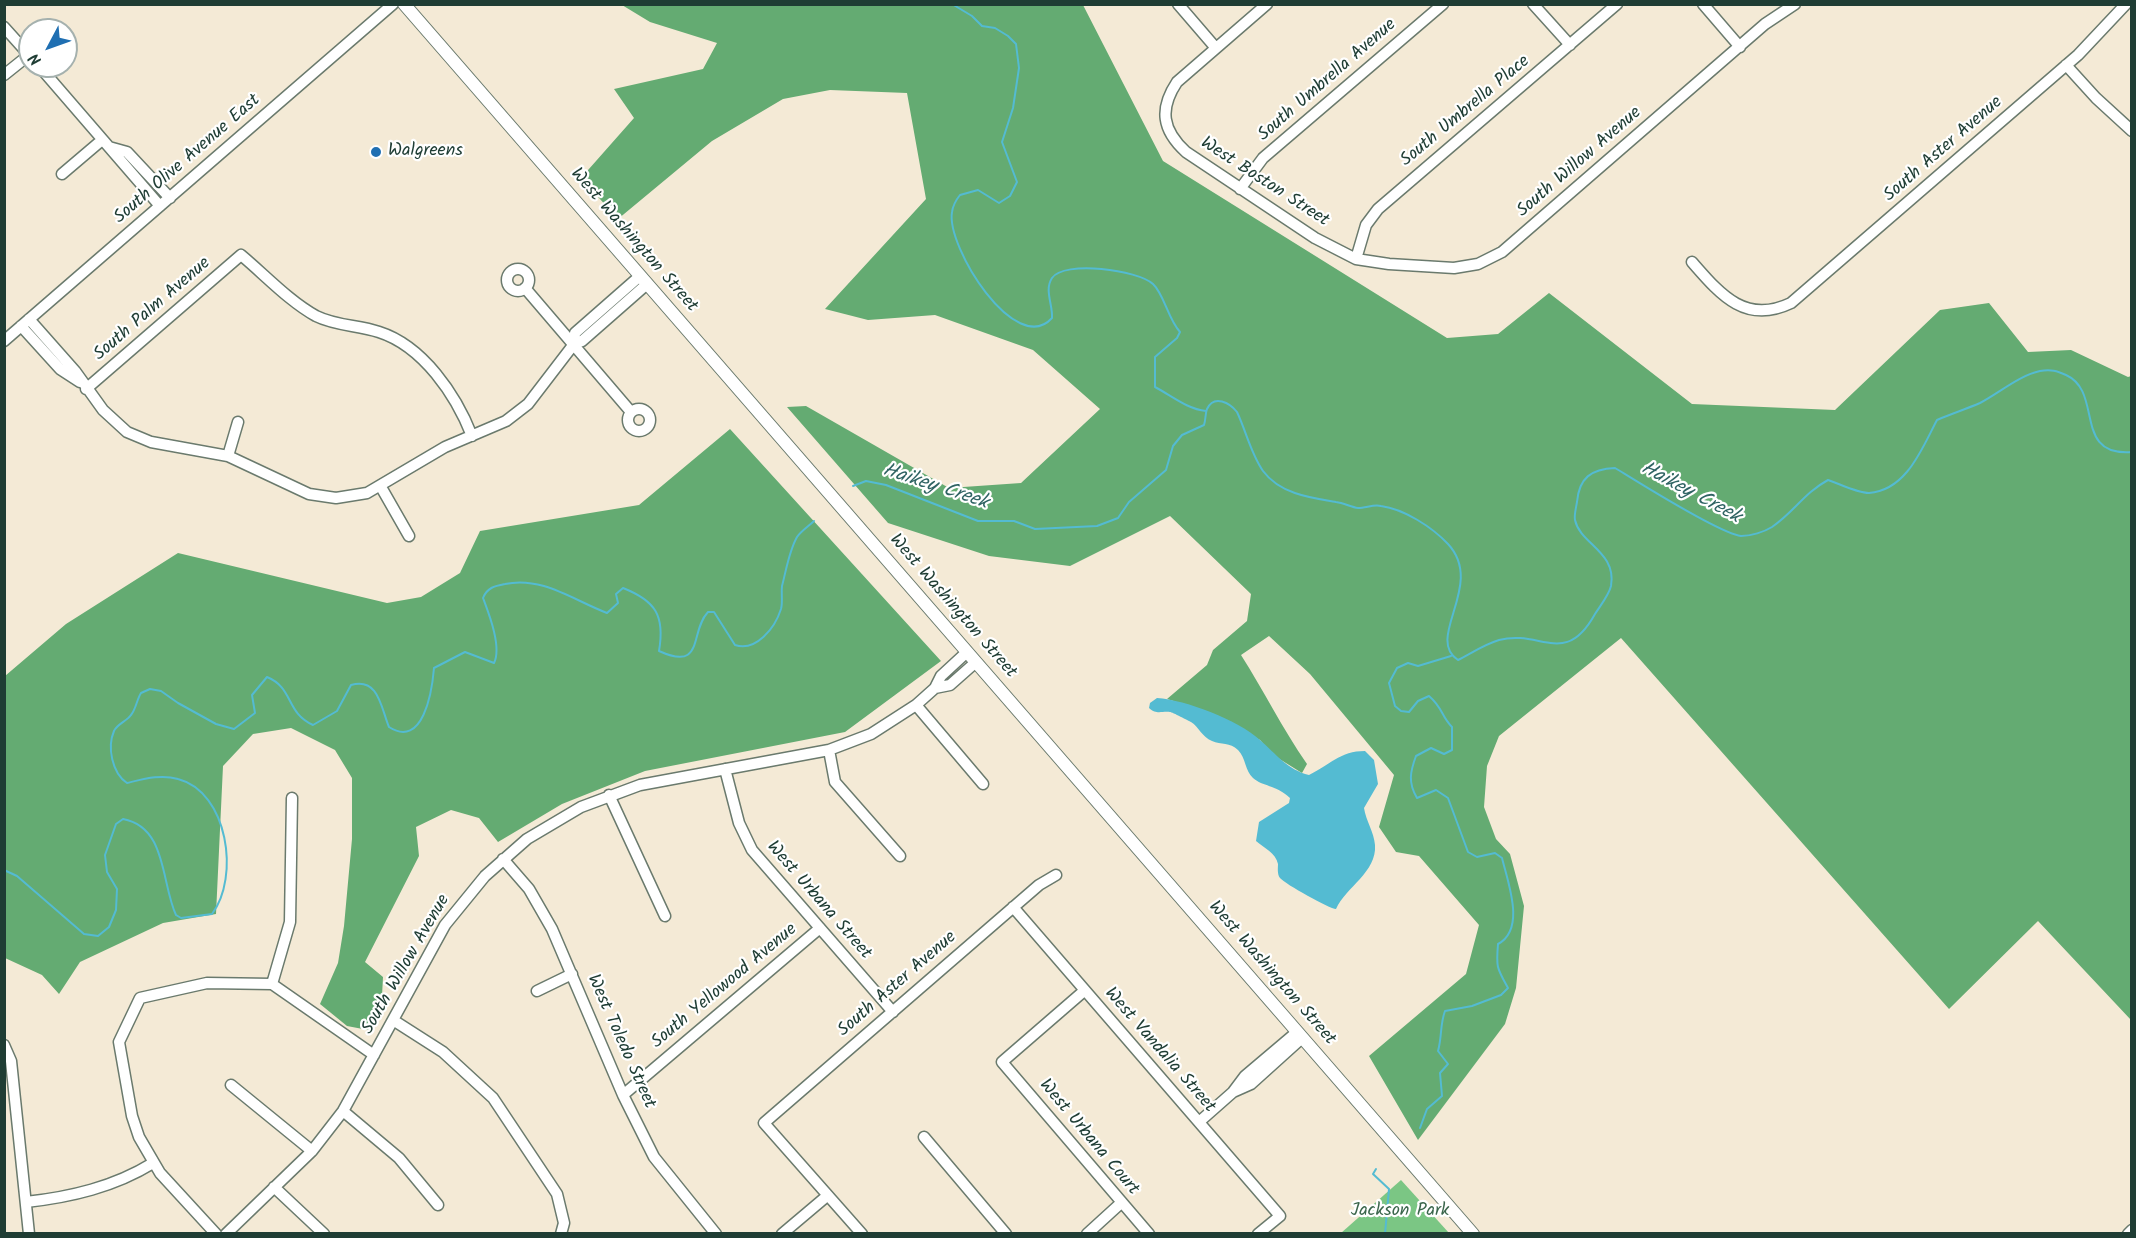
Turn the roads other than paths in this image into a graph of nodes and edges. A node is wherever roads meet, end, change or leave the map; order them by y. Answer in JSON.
{"nodes":[{"id":1,"x":393,"y":4,"type":"edge"},
{"id":2,"x":404,"y":4,"type":"edge"},
{"id":3,"x":1178,"y":4,"type":"edge"},
{"id":4,"x":1267,"y":4,"type":"edge"},
{"id":5,"x":1443,"y":4,"type":"edge"},
{"id":6,"x":1533,"y":4,"type":"edge"},
{"id":7,"x":1617,"y":4,"type":"edge"},
{"id":8,"x":1703,"y":4,"type":"edge"},
{"id":9,"x":1795,"y":4,"type":"edge"},
{"id":10,"x":2126,"y":4,"type":"edge"},
{"id":11,"x":4,"y":27,"type":"edge"},
{"id":12,"x":18,"y":42,"type":"edge"},
{"id":13,"x":1570,"y":45,"type":"junction"},
{"id":14,"x":1215,"y":47,"type":"junction"},
{"id":15,"x":1740,"y":47,"type":"junction"},
{"id":16,"x":18,"y":64,"type":"edge"},
{"id":17,"x":2066,"y":65,"type":"junction"},
{"id":18,"x":4,"y":75,"type":"edge"},
{"id":19,"x":49,"y":78,"type":"edge"},
{"id":20,"x":2132,"y":131,"type":"edge"},
{"id":21,"x":106,"y":143,"type":"junction"},
{"id":22,"x":62,"y":174,"type":"dead end"},
{"id":23,"x":1240,"y":189,"type":"junction"},
{"id":24,"x":170,"y":198,"type":"junction"},
{"id":25,"x":160,"y":206,"type":"junction"},
{"id":26,"x":1356,"y":259,"type":"junction"},
{"id":27,"x":1692,"y":262,"type":"dead end"},
{"id":28,"x":643,"y":280,"type":"junction"},
{"id":29,"x":525,"y":288,"type":"dead end"},
{"id":30,"x":26,"y":322,"type":"junction"},
{"id":31,"x":4,"y":340,"type":"edge"},
{"id":32,"x":574,"y":344,"type":"junction"},
{"id":33,"x":83,"y":385,"type":"junction"},
{"id":34,"x":632,"y":412,"type":"dead end"},
{"id":35,"x":238,"y":422,"type":"dead end"},
{"id":36,"x":472,"y":436,"type":"junction"},
{"id":37,"x":228,"y":456,"type":"junction"},
{"id":38,"x":381,"y":487,"type":"junction"},
{"id":39,"x":409,"y":536,"type":"dead end"},
{"id":40,"x":967,"y":652,"type":"junction"},
{"id":41,"x":976,"y":662,"type":"junction"},
{"id":42,"x":935,"y":688,"type":"junction"},
{"id":43,"x":916,"y":705,"type":"junction"},
{"id":44,"x":830,"y":750,"type":"junction"},
{"id":45,"x":725,"y":769,"type":"junction"},
{"id":46,"x":983,"y":784,"type":"dead end"},
{"id":47,"x":609,"y":795,"type":"junction"},
{"id":48,"x":292,"y":798,"type":"dead end"},
{"id":49,"x":900,"y":856,"type":"dead end"},
{"id":50,"x":503,"y":859,"type":"junction"},
{"id":51,"x":1056,"y":875,"type":"dead end"},
{"id":52,"x":1013,"y":908,"type":"junction"},
{"id":53,"x":665,"y":916,"type":"dead end"},
{"id":54,"x":820,"y":928,"type":"junction"},
{"id":55,"x":572,"y":974,"type":"junction"},
{"id":56,"x":272,"y":984,"type":"junction"},
{"id":57,"x":537,"y":991,"type":"dead end"},
{"id":58,"x":1084,"y":991,"type":"junction"},
{"id":59,"x":893,"y":1012,"type":"junction"},
{"id":60,"x":393,"y":1020,"type":"junction"},
{"id":61,"x":1299,"y":1035,"type":"junction"},
{"id":62,"x":4,"y":1045,"type":"edge"},
{"id":63,"x":374,"y":1055,"type":"junction"},
{"id":64,"x":231,"y":1086,"type":"dead end"},
{"id":65,"x":623,"y":1095,"type":"junction"},
{"id":66,"x":343,"y":1111,"type":"junction"},
{"id":67,"x":1199,"y":1122,"type":"junction"},
{"id":68,"x":924,"y":1137,"type":"dead end"},
{"id":69,"x":312,"y":1151,"type":"junction"},
{"id":70,"x":153,"y":1163,"type":"junction"},
{"id":71,"x":274,"y":1187,"type":"junction"},
{"id":72,"x":827,"y":1196,"type":"junction"},
{"id":73,"x":26,"y":1202,"type":"junction"},
{"id":74,"x":1121,"y":1203,"type":"junction"},
{"id":75,"x":438,"y":1205,"type":"dead end"},
{"id":76,"x":2132,"y":1230,"type":"edge"},
{"id":77,"x":711,"y":1232,"type":"edge"},
{"id":78,"x":29,"y":1233,"type":"edge"},
{"id":79,"x":216,"y":1233,"type":"edge"},
{"id":80,"x":226,"y":1233,"type":"edge"},
{"id":81,"x":324,"y":1233,"type":"edge"},
{"id":82,"x":561,"y":1233,"type":"edge"},
{"id":83,"x":782,"y":1233,"type":"edge"},
{"id":84,"x":862,"y":1233,"type":"edge"},
{"id":85,"x":1006,"y":1233,"type":"edge"},
{"id":86,"x":1087,"y":1233,"type":"edge"},
{"id":87,"x":1149,"y":1233,"type":"edge"},
{"id":88,"x":1258,"y":1233,"type":"edge"},
{"id":89,"x":1473,"y":1233,"type":"edge"},
{"id":90,"x":2128,"y":1233,"type":"edge"}],
"edges":[{"from":1,"to":24,"type":"street","name":"South Olive Avenue East"},
{"from":2,"to":28,"type":"main road","name":"West Washington Street"},
{"from":3,"to":14,"type":"street"},
{"from":4,"to":14,"type":"street"},
{"from":5,"to":23,"type":"street","name":"South Umbrella Avenue"},
{"from":6,"to":13,"type":"street"},
{"from":7,"to":13,"type":"street","name":"South Umbrella Place"},
{"from":8,"to":15,"type":"street"},
{"from":9,"to":15,"type":"street","name":"South Willow Avenue"},
{"from":10,"to":17,"type":"street","name":"South Aster Avenue"},
{"from":11,"to":12,"type":"street"},
{"from":13,"to":26,"type":"street","name":"South Umbrella Place"},
{"from":14,"to":23,"type":"street","name":"West Boston Street"},
{"from":15,"to":26,"type":"street","name":"South Willow Avenue"},
{"from":16,"to":18,"type":"street"},
{"from":17,"to":20,"type":"street"},
{"from":17,"to":27,"type":"street","name":"South Aster Avenue"},
{"from":19,"to":21,"type":"street"},
{"from":21,"to":22,"type":"street"},
{"from":21,"to":24,"type":"street"},
{"from":21,"to":25,"type":"street"},
{"from":23,"to":26,"type":"street","name":"West Boston Street"},
{"from":24,"to":25,"type":"street","name":"South Olive Avenue East"},
{"from":25,"to":30,"type":"street","name":"South Olive Avenue East"},
{"from":28,"to":32,"type":"street"},
{"from":28,"to":40,"type":"main road","name":"West Washington Street"},
{"from":29,"to":32,"type":"street"},
{"from":30,"to":31,"type":"street","name":"South Olive Avenue East"},
{"from":30,"to":33,"type":"street"},
{"from":32,"to":34,"type":"street"},
{"from":32,"to":36,"type":"street"},
{"from":33,"to":36,"type":"street","name":"South Palm Avenue"},
{"from":33,"to":37,"type":"street"},
{"from":35,"to":37,"type":"street"},
{"from":36,"to":38,"type":"street"},
{"from":37,"to":38,"type":"street"},
{"from":38,"to":39,"type":"street"},
{"from":40,"to":41,"type":"main road","name":"West Washington Street"},
{"from":40,"to":42,"type":"street","name":"South Willow Avenue"},
{"from":41,"to":42,"type":"street","name":"South Willow Avenue"},
{"from":41,"to":61,"type":"main road","name":"West Washington Street"},
{"from":42,"to":43,"type":"street","name":"South Willow Avenue"},
{"from":43,"to":44,"type":"street","name":"South Willow Avenue"},
{"from":43,"to":46,"type":"street"},
{"from":44,"to":45,"type":"street","name":"South Willow Avenue"},
{"from":44,"to":49,"type":"street"},
{"from":45,"to":47,"type":"street","name":"South Willow Avenue"},
{"from":45,"to":54,"type":"street","name":"West Urbana Street"},
{"from":47,"to":50,"type":"street","name":"South Willow Avenue"},
{"from":47,"to":53,"type":"street"},
{"from":48,"to":56,"type":"street"},
{"from":50,"to":55,"type":"street","name":"West Toledo Street"},
{"from":50,"to":60,"type":"street","name":"South Willow Avenue"},
{"from":51,"to":52,"type":"street","name":"South Aster Avenue"},
{"from":52,"to":58,"type":"street","name":"West Vandalia Street"},
{"from":52,"to":59,"type":"street","name":"South Aster Avenue"},
{"from":54,"to":59,"type":"street","name":"West Urbana Street"},
{"from":54,"to":65,"type":"street","name":"South Yellowood Avenue"},
{"from":55,"to":57,"type":"street"},
{"from":55,"to":65,"type":"street","name":"West Toledo Street"},
{"from":56,"to":63,"type":"street"},
{"from":56,"to":70,"type":"street"},
{"from":58,"to":67,"type":"street","name":"West Vandalia Street"},
{"from":58,"to":74,"type":"street","name":"West Urbana Court"},
{"from":59,"to":72,"type":"street","name":"South Aster Avenue"},
{"from":60,"to":63,"type":"street","name":"South Willow Avenue"},
{"from":60,"to":82,"type":"street"},
{"from":61,"to":67,"type":"street"},
{"from":61,"to":89,"type":"main road","name":"West Washington Street"},
{"from":62,"to":73,"type":"street"},
{"from":63,"to":66,"type":"street","name":"South Willow Avenue"},
{"from":64,"to":69,"type":"street"},
{"from":65,"to":77,"type":"street","name":"West Toledo Street"},
{"from":66,"to":69,"type":"street","name":"South Willow Avenue"},
{"from":66,"to":75,"type":"street"},
{"from":67,"to":88,"type":"street","name":"West Vandalia Street"},
{"from":68,"to":85,"type":"street"},
{"from":69,"to":71,"type":"street","name":"South Willow Avenue"},
{"from":70,"to":73,"type":"street"},
{"from":70,"to":79,"type":"street"},
{"from":71,"to":80,"type":"street","name":"South Willow Avenue"},
{"from":71,"to":81,"type":"street"},
{"from":72,"to":83,"type":"street"},
{"from":72,"to":84,"type":"street"},
{"from":73,"to":78,"type":"street"},
{"from":74,"to":86,"type":"street"},
{"from":74,"to":87,"type":"street","name":"West Urbana Court"},
{"from":76,"to":90,"type":"street"}]}
